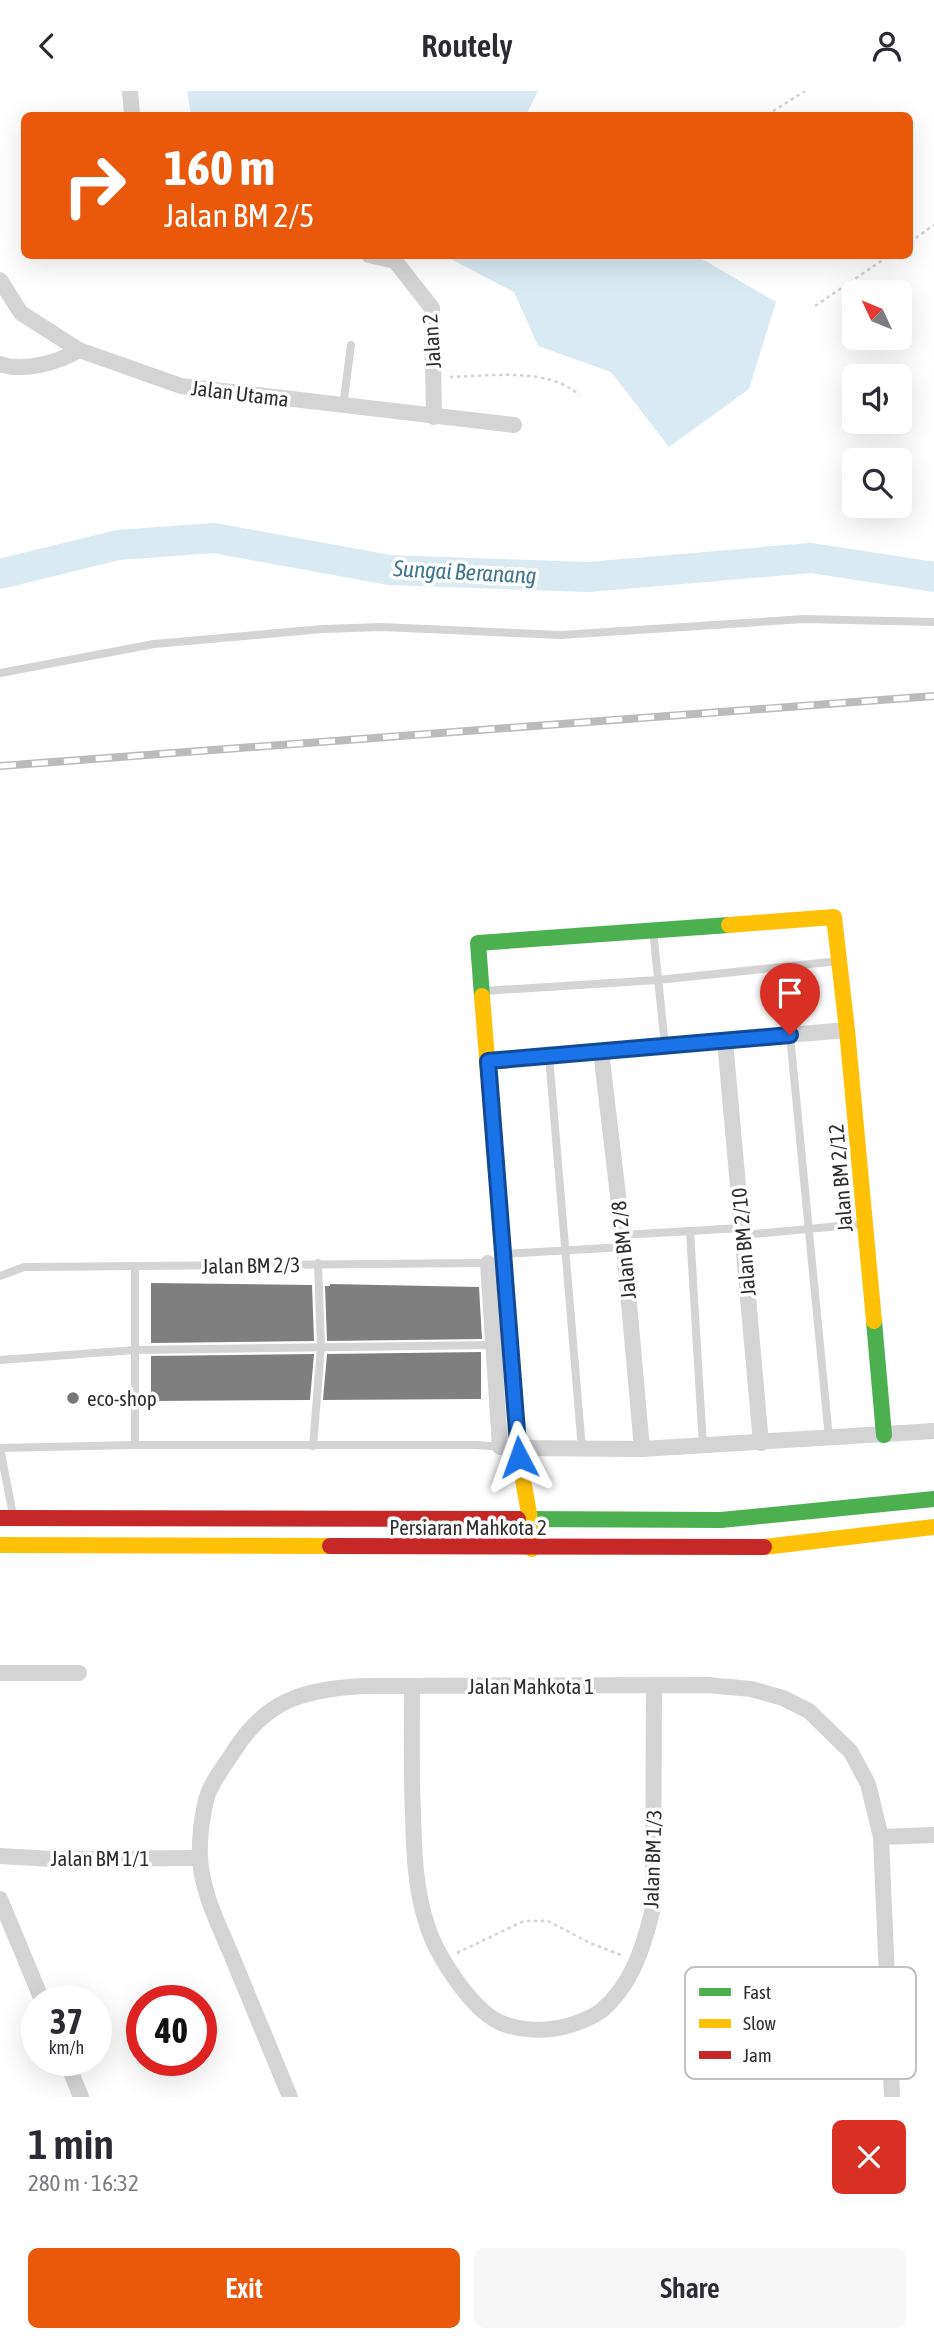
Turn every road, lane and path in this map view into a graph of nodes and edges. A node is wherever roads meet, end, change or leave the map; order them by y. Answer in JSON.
{"nodes":[{"id":1,"x":130,"y":91,"type":"edge"},
{"id":2,"x":804,"y":91,"type":"edge"},
{"id":3,"x":132,"y":112,"type":"edge"},
{"id":4,"x":772,"y":112,"type":"edge"},
{"id":5,"x":934,"y":225,"type":"edge"},
{"id":6,"x":913,"y":240,"type":"edge"},
{"id":7,"x":386,"y":259,"type":"edge"},
{"id":8,"x":884,"y":259,"type":"edge"},
{"id":9,"x":0,"y":280,"type":"edge"},
{"id":10,"x":815,"y":306,"type":"dead end"},
{"id":11,"x":351,"y":345,"type":"dead end"},
{"id":12,"x":79,"y":350,"type":"junction"},
{"id":13,"x":0,"y":364,"type":"edge"},
{"id":14,"x":433,"y":377,"type":"junction"},
{"id":15,"x":579,"y":395,"type":"dead end"},
{"id":16,"x":343,"y":406,"type":"junction"},
{"id":17,"x":434,"y":417,"type":"junction"},
{"id":18,"x":514,"y":425,"type":"dead end"},
{"id":19,"x":934,"y":622,"type":"edge"},
{"id":20,"x":0,"y":673,"type":"edge"},
{"id":21,"x":653,"y":930,"type":"junction"},
{"id":22,"x":839,"y":961,"type":"junction"},
{"id":23,"x":658,"y":980,"type":"junction"},
{"id":24,"x":483,"y":991,"type":"junction"},
{"id":25,"x":847,"y":1031,"type":"junction"},
{"id":26,"x":790,"y":1035,"type":"junction"},
{"id":27,"x":725,"y":1041,"type":"junction"},
{"id":28,"x":665,"y":1046,"type":"junction"},
{"id":29,"x":601,"y":1051,"type":"junction"},
{"id":30,"x":549,"y":1056,"type":"junction"},
{"id":31,"x":488,"y":1061,"type":"junction"},
{"id":32,"x":865,"y":1224,"type":"junction"},
{"id":33,"x":810,"y":1229,"type":"junction"},
{"id":34,"x":690,"y":1231,"type":"junction"},
{"id":35,"x":742,"y":1231,"type":"junction"},
{"id":36,"x":623,"y":1241,"type":"junction"},
{"id":37,"x":565,"y":1251,"type":"junction"},
{"id":38,"x":499,"y":1260,"type":"junction"},
{"id":39,"x":318,"y":1263,"type":"junction"},
{"id":40,"x":135,"y":1267,"type":"junction"},
{"id":41,"x":0,"y":1276,"type":"edge"},
{"id":42,"x":493,"y":1345,"type":"junction"},
{"id":43,"x":321,"y":1347,"type":"junction"},
{"id":44,"x":135,"y":1350,"type":"junction"},
{"id":45,"x":0,"y":1360,"type":"edge"},
{"id":46,"x":934,"y":1431,"type":"edge"},
{"id":47,"x":884,"y":1435,"type":"junction"},
{"id":48,"x":829,"y":1438,"type":"junction"},
{"id":49,"x":761,"y":1443,"type":"junction"},
{"id":50,"x":135,"y":1445,"type":"junction"},
{"id":51,"x":313,"y":1446,"type":"junction"},
{"id":52,"x":703,"y":1446,"type":"junction"},
{"id":53,"x":500,"y":1447,"type":"junction"},
{"id":54,"x":0,"y":1448,"type":"edge"},
{"id":55,"x":518,"y":1448,"type":"junction"},
{"id":56,"x":582,"y":1449,"type":"junction"},
{"id":57,"x":642,"y":1449,"type":"junction"},
{"id":58,"x":934,"y":1499,"type":"edge"},
{"id":59,"x":7,"y":1518,"type":"edge"},
{"id":60,"x":530,"y":1519,"type":"junction"},
{"id":61,"x":934,"y":1527,"type":"edge"},
{"id":62,"x":0,"y":1545,"type":"edge"},
{"id":63,"x":532,"y":1549,"type":"junction"},
{"id":64,"x":0,"y":1673,"type":"edge"},
{"id":65,"x":79,"y":1673,"type":"dead end"},
{"id":66,"x":654,"y":1685,"type":"junction"},
{"id":67,"x":412,"y":1686,"type":"junction"},
{"id":68,"x":934,"y":1835,"type":"edge"},
{"id":69,"x":881,"y":1837,"type":"junction"},
{"id":70,"x":0,"y":1856,"type":"edge"},
{"id":71,"x":200,"y":1858,"type":"junction"},
{"id":72,"x":0,"y":1899,"type":"edge"},
{"id":73,"x":442,"y":1960,"type":"junction"},
{"id":74,"x":637,"y":1961,"type":"junction"},
{"id":75,"x":886,"y":1967,"type":"edge"},
{"id":76,"x":36,"y":1985,"type":"edge"},
{"id":77,"x":72,"y":2076,"type":"edge"},
{"id":78,"x":891,"y":2079,"type":"edge"},
{"id":79,"x":81,"y":2097,"type":"edge"},
{"id":80,"x":290,"y":2097,"type":"edge"},
{"id":81,"x":892,"y":2097,"type":"edge"}],
"edges":[{"from":1,"to":3,"type":"street"},
{"from":2,"to":4,"type":"path"},
{"from":5,"to":6,"type":"path"},
{"from":7,"to":14,"type":"street","name":"Jalan 2"},
{"from":8,"to":10,"type":"path"},
{"from":9,"to":12,"type":"street","name":"Jalan Utama"},
{"from":11,"to":16,"type":"lane"},
{"from":12,"to":13,"type":"street"},
{"from":12,"to":16,"type":"street","name":"Jalan Utama"},
{"from":14,"to":15,"type":"path"},
{"from":14,"to":17,"type":"street","name":"Jalan 2"},
{"from":16,"to":17,"type":"street","name":"Jalan Utama"},
{"from":17,"to":18,"type":"street","name":"Jalan Utama"},
{"from":19,"to":20,"type":"lane"},
{"from":21,"to":22,"type":"main road","name":"Jalan BM 2/12"},
{"from":21,"to":23,"type":"lane"},
{"from":21,"to":24,"type":"main road"},
{"from":22,"to":23,"type":"lane"},
{"from":22,"to":25,"type":"main road","name":"Jalan BM 2/12"},
{"from":23,"to":24,"type":"lane"},
{"from":23,"to":28,"type":"lane"},
{"from":24,"to":31,"type":"main road"},
{"from":25,"to":26,"type":"street"},
{"from":25,"to":32,"type":"main road","name":"Jalan BM 2/12"},
{"from":26,"to":27,"type":"street"},
{"from":26,"to":33,"type":"lane"},
{"from":27,"to":28,"type":"street"},
{"from":27,"to":35,"type":"street","name":"Jalan BM 2/10"},
{"from":28,"to":29,"type":"street"},
{"from":29,"to":30,"type":"street"},
{"from":29,"to":36,"type":"street","name":"Jalan BM 2/8"},
{"from":30,"to":31,"type":"street"},
{"from":30,"to":37,"type":"lane"},
{"from":31,"to":38,"type":"main road"},
{"from":32,"to":33,"type":"lane","name":"Jalan BM 2/3"},
{"from":32,"to":47,"type":"main road","name":"Jalan BM 2/12"},
{"from":33,"to":35,"type":"lane","name":"Jalan BM 2/3"},
{"from":33,"to":48,"type":"lane"},
{"from":34,"to":35,"type":"lane","name":"Jalan BM 2/3"},
{"from":34,"to":36,"type":"lane","name":"Jalan BM 2/3"},
{"from":34,"to":52,"type":"lane"},
{"from":35,"to":49,"type":"street","name":"Jalan BM 2/10"},
{"from":36,"to":37,"type":"lane","name":"Jalan BM 2/3"},
{"from":36,"to":57,"type":"street","name":"Jalan BM 2/8"},
{"from":37,"to":38,"type":"lane","name":"Jalan BM 2/3"},
{"from":37,"to":56,"type":"lane"},
{"from":38,"to":39,"type":"lane","name":"Jalan BM 2/3"},
{"from":38,"to":42,"type":"street"},
{"from":38,"to":55,"type":"main road"},
{"from":39,"to":40,"type":"lane","name":"Jalan BM 2/3"},
{"from":39,"to":43,"type":"lane"},
{"from":40,"to":41,"type":"lane","name":"Jalan BM 2/3"},
{"from":40,"to":44,"type":"lane"},
{"from":42,"to":43,"type":"lane"},
{"from":42,"to":53,"type":"street"},
{"from":43,"to":44,"type":"lane"},
{"from":43,"to":51,"type":"lane"},
{"from":44,"to":45,"type":"lane"},
{"from":44,"to":50,"type":"lane"},
{"from":46,"to":47,"type":"street"},
{"from":47,"to":48,"type":"street"},
{"from":48,"to":49,"type":"street"},
{"from":49,"to":52,"type":"street"},
{"from":50,"to":51,"type":"lane"},
{"from":50,"to":54,"type":"lane"},
{"from":51,"to":53,"type":"lane"},
{"from":52,"to":57,"type":"street"},
{"from":53,"to":55,"type":"lane"},
{"from":54,"to":59,"type":"lane"},
{"from":55,"to":56,"type":"street"},
{"from":55,"to":60,"type":"main road"},
{"from":56,"to":57,"type":"street"},
{"from":58,"to":60,"type":"main road","name":"Persiaran Mahkota 2"},
{"from":59,"to":60,"type":"main road","name":"Persiaran Mahkota 2"},
{"from":60,"to":63,"type":"main road"},
{"from":61,"to":63,"type":"main road","name":"Persiaran Mahkota 2"},
{"from":62,"to":63,"type":"main road","name":"Persiaran Mahkota 2"},
{"from":64,"to":65,"type":"street"},
{"from":66,"to":67,"type":"street","name":"Jalan Mahkota 1"},
{"from":66,"to":69,"type":"street","name":"Jalan Mahkota 1"},
{"from":66,"to":74,"type":"street","name":"Jalan BM 1/3"},
{"from":67,"to":71,"type":"street","name":"Jalan Mahkota 1"},
{"from":67,"to":73,"type":"street","name":"Jalan BM 1/3"},
{"from":68,"to":69,"type":"street"},
{"from":69,"to":75,"type":"street","name":"Jalan Mahkota 1"},
{"from":70,"to":71,"type":"street","name":"Jalan BM 1/1"},
{"from":71,"to":80,"type":"street","name":"Jalan Mahkota 1"},
{"from":72,"to":76,"type":"street"},
{"from":73,"to":74,"type":"path"},
{"from":73,"to":74,"type":"street","name":"Jalan BM 1/3"},
{"from":77,"to":79,"type":"street"},
{"from":78,"to":81,"type":"street","name":"Jalan Mahkota 1"}]}
